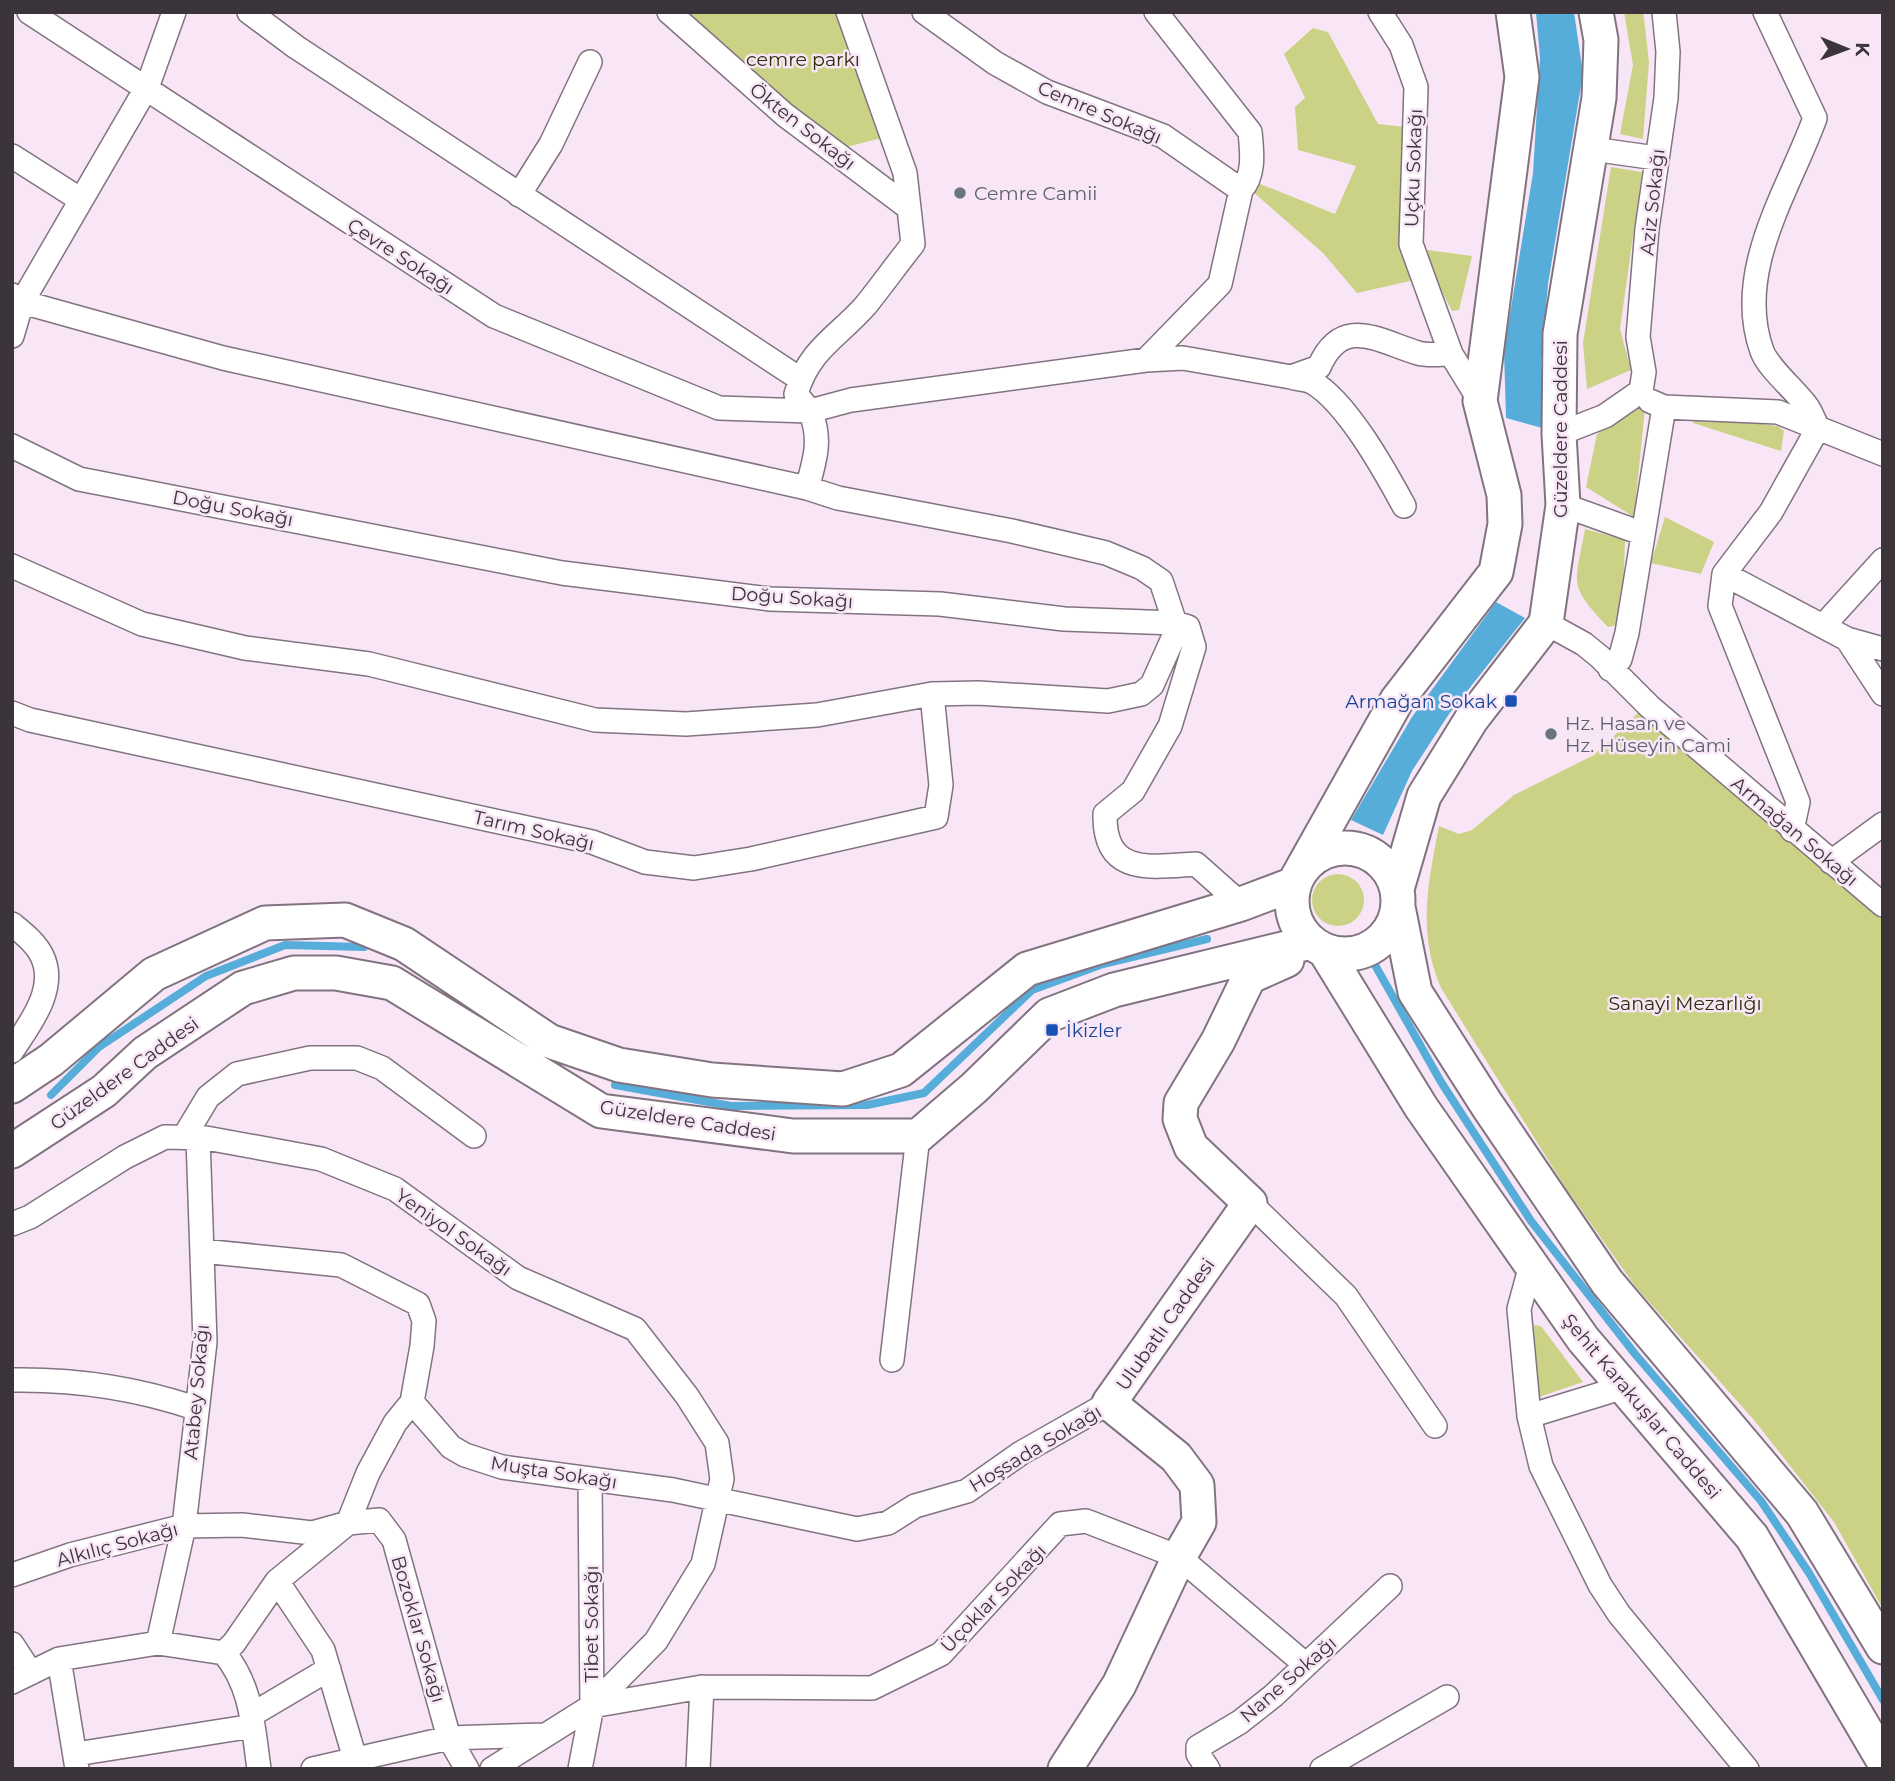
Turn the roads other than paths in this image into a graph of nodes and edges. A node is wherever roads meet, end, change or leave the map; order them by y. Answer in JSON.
{"nodes":[{"id":1,"x":29,"y":12,"type":"edge"},
{"id":2,"x":174,"y":12,"type":"edge"},
{"id":3,"x":249,"y":12,"type":"edge"},
{"id":4,"x":669,"y":12,"type":"edge"},
{"id":5,"x":848,"y":12,"type":"edge"},
{"id":6,"x":924,"y":12,"type":"edge"},
{"id":7,"x":1156,"y":12,"type":"edge"},
{"id":8,"x":1380,"y":12,"type":"edge"},
{"id":9,"x":1513,"y":12,"type":"edge"},
{"id":10,"x":1597,"y":12,"type":"edge"},
{"id":11,"x":1664,"y":12,"type":"edge"},
{"id":12,"x":1765,"y":12,"type":"edge"},
{"id":13,"x":590,"y":62,"type":"dead end"},
{"id":14,"x":146,"y":90,"type":"junction"},
{"id":15,"x":1592,"y":149,"type":"junction"},
{"id":16,"x":12,"y":156,"type":"edge"},
{"id":17,"x":1656,"y":158,"type":"junction"},
{"id":18,"x":1241,"y":190,"type":"junction"},
{"id":19,"x":519,"y":195,"type":"junction"},
{"id":20,"x":81,"y":200,"type":"junction"},
{"id":21,"x":909,"y":208,"type":"junction"},
{"id":22,"x":17,"y":298,"type":"edge"},
{"id":23,"x":12,"y":335,"type":"edge"},
{"id":24,"x":1451,"y":354,"type":"junction"},
{"id":25,"x":1146,"y":360,"type":"junction"},
{"id":26,"x":1291,"y":377,"type":"junction"},
{"id":27,"x":800,"y":379,"type":"junction"},
{"id":28,"x":1641,"y":391,"type":"junction"},
{"id":29,"x":1480,"y":401,"type":"junction"},
{"id":30,"x":1664,"y":407,"type":"junction"},
{"id":31,"x":810,"y":411,"type":"junction"},
{"id":32,"x":1818,"y":428,"type":"junction"},
{"id":33,"x":1559,"y":434,"type":"junction"},
{"id":34,"x":12,"y":446,"type":"edge"},
{"id":35,"x":1883,"y":454,"type":"edge"},
{"id":36,"x":807,"y":488,"type":"junction"},
{"id":37,"x":1563,"y":505,"type":"junction"},
{"id":38,"x":1404,"y":506,"type":"dead end"},
{"id":39,"x":1641,"y":533,"type":"junction"},
{"id":40,"x":1883,"y":560,"type":"edge"},
{"id":41,"x":12,"y":566,"type":"edge"},
{"id":42,"x":1724,"y":574,"type":"junction"},
{"id":43,"x":1175,"y":623,"type":"junction"},
{"id":44,"x":1546,"y":623,"type":"junction"},
{"id":45,"x":1824,"y":625,"type":"junction"},
{"id":46,"x":1847,"y":639,"type":"junction"},
{"id":47,"x":1883,"y":649,"type":"edge"},
{"id":48,"x":1610,"y":669,"type":"junction"},
{"id":49,"x":932,"y":694,"type":"junction"},
{"id":50,"x":1883,"y":694,"type":"edge"},
{"id":51,"x":12,"y":713,"type":"edge"},
{"id":52,"x":1883,"y":824,"type":"edge"},
{"id":53,"x":1792,"y":830,"type":"junction"},
{"id":54,"x":1831,"y":862,"type":"junction"},
{"id":55,"x":1298,"y":877,"type":"junction"},
{"id":56,"x":1398,"y":898,"type":"junction"},
{"id":57,"x":1241,"y":904,"type":"junction"},
{"id":58,"x":1883,"y":905,"type":"edge"},
{"id":59,"x":12,"y":924,"type":"edge"},
{"id":60,"x":1318,"y":946,"type":"junction"},
{"id":61,"x":12,"y":1051,"type":"edge"},
{"id":62,"x":620,"y":1065,"type":"junction"},
{"id":63,"x":12,"y":1086,"type":"edge"},
{"id":64,"x":601,"y":1111,"type":"junction"},
{"id":65,"x":474,"y":1136,"type":"dead end"},
{"id":66,"x":918,"y":1136,"type":"junction"},
{"id":67,"x":191,"y":1138,"type":"junction"},
{"id":68,"x":12,"y":1151,"type":"edge"},
{"id":69,"x":1250,"y":1203,"type":"junction"},
{"id":70,"x":12,"y":1224,"type":"edge"},
{"id":71,"x":201,"y":1251,"type":"junction"},
{"id":72,"x":1531,"y":1265,"type":"junction"},
{"id":73,"x":892,"y":1360,"type":"dead end"},
{"id":74,"x":12,"y":1380,"type":"edge"},
{"id":75,"x":1624,"y":1387,"type":"junction"},
{"id":76,"x":412,"y":1402,"type":"junction"},
{"id":77,"x":1109,"y":1403,"type":"junction"},
{"id":78,"x":195,"y":1408,"type":"junction"},
{"id":79,"x":1529,"y":1416,"type":"junction"},
{"id":80,"x":1435,"y":1426,"type":"dead end"},
{"id":81,"x":590,"y":1479,"type":"junction"},
{"id":82,"x":719,"y":1499,"type":"junction"},
{"id":83,"x":348,"y":1523,"type":"junction"},
{"id":84,"x":184,"y":1526,"type":"junction"},
{"id":85,"x":1178,"y":1557,"type":"junction"},
{"id":86,"x":12,"y":1575,"type":"edge"},
{"id":87,"x":277,"y":1581,"type":"junction"},
{"id":88,"x":1390,"y":1586,"type":"dead end"},
{"id":89,"x":12,"y":1644,"type":"edge"},
{"id":90,"x":154,"y":1644,"type":"junction"},
{"id":91,"x":1883,"y":1647,"type":"edge"},
{"id":92,"x":224,"y":1653,"type":"junction"},
{"id":93,"x":59,"y":1659,"type":"junction"},
{"id":94,"x":1306,"y":1665,"type":"junction"},
{"id":95,"x":329,"y":1670,"type":"junction"},
{"id":96,"x":22,"y":1678,"type":"edge"},
{"id":97,"x":702,"y":1687,"type":"junction"},
{"id":98,"x":1447,"y":1697,"type":"dead end"},
{"id":99,"x":592,"y":1706,"type":"junction"},
{"id":100,"x":252,"y":1720,"type":"junction"},
{"id":101,"x":543,"y":1735,"type":"junction"},
{"id":102,"x":449,"y":1738,"type":"junction"},
{"id":103,"x":1883,"y":1760,"type":"edge"},
{"id":104,"x":77,"y":1762,"type":"edge"},
{"id":105,"x":1350,"y":1762,"type":"edge"},
{"id":106,"x":356,"y":1763,"type":"edge"},
{"id":107,"x":259,"y":1769,"type":"edge"},
{"id":108,"x":313,"y":1769,"type":"edge"},
{"id":109,"x":467,"y":1769,"type":"edge"},
{"id":110,"x":492,"y":1769,"type":"edge"},
{"id":111,"x":580,"y":1769,"type":"edge"},
{"id":112,"x":698,"y":1769,"type":"edge"},
{"id":113,"x":1065,"y":1769,"type":"edge"},
{"id":114,"x":1208,"y":1769,"type":"edge"},
{"id":115,"x":1322,"y":1769,"type":"edge"},
{"id":116,"x":1747,"y":1769,"type":"edge"}],
"edges":[{"from":1,"to":14,"type":"street","name":"Çevre Sokağı"},
{"from":2,"to":14,"type":"street"},
{"from":3,"to":19,"type":"street"},
{"from":4,"to":21,"type":"street","name":"Ökten Sokağı"},
{"from":5,"to":21,"type":"street"},
{"from":6,"to":18,"type":"street","name":"Cemre Sokağı"},
{"from":7,"to":18,"type":"street"},
{"from":8,"to":24,"type":"street","name":"Uçku Sokağı"},
{"from":9,"to":29,"type":"main road"},
{"from":10,"to":15,"type":"main road","name":"Güzeldere Caddesi"},
{"from":11,"to":17,"type":"street","name":"Aziz Sokağı"},
{"from":12,"to":32,"type":"street"},
{"from":13,"to":19,"type":"street"},
{"from":14,"to":20,"type":"street"},
{"from":14,"to":31,"type":"street","name":"Çevre Sokağı"},
{"from":15,"to":17,"type":"street"},
{"from":15,"to":33,"type":"main road","name":"Güzeldere Caddesi"},
{"from":16,"to":20,"type":"street"},
{"from":17,"to":28,"type":"street","name":"Aziz Sokağı"},
{"from":18,"to":25,"type":"street"},
{"from":19,"to":27,"type":"street"},
{"from":20,"to":22,"type":"street"},
{"from":21,"to":27,"type":"street"},
{"from":22,"to":23,"type":"street"},
{"from":22,"to":36,"type":"street"},
{"from":24,"to":26,"type":"street"},
{"from":24,"to":29,"type":"street","name":"Uçku Sokağı"},
{"from":25,"to":26,"type":"street","name":"Çevre Sokağı"},
{"from":25,"to":31,"type":"street","name":"Çevre Sokağı"},
{"from":26,"to":38,"type":"street","name":"Çevre Sokağı"},
{"from":27,"to":31,"type":"street"},
{"from":28,"to":30,"type":"street"},
{"from":28,"to":33,"type":"street"},
{"from":29,"to":55,"type":"main road"},
{"from":30,"to":32,"type":"street"},
{"from":30,"to":39,"type":"street"},
{"from":31,"to":36,"type":"street"},
{"from":32,"to":35,"type":"street"},
{"from":32,"to":42,"type":"street"},
{"from":33,"to":37,"type":"main road","name":"Güzeldere Caddesi"},
{"from":34,"to":43,"type":"street","name":"Doğu Sokağı"},
{"from":36,"to":43,"type":"street"},
{"from":37,"to":39,"type":"street"},
{"from":37,"to":44,"type":"main road","name":"Güzeldere Caddesi"},
{"from":39,"to":48,"type":"street"},
{"from":40,"to":45,"type":"street"},
{"from":41,"to":49,"type":"street"},
{"from":42,"to":45,"type":"street"},
{"from":42,"to":53,"type":"street"},
{"from":43,"to":49,"type":"street"},
{"from":43,"to":57,"type":"street"},
{"from":44,"to":48,"type":"street","name":"Armağan Sokağı"},
{"from":44,"to":56,"type":"main road","name":"Güzeldere Caddesi"},
{"from":45,"to":46,"type":"street"},
{"from":46,"to":47,"type":"street"},
{"from":46,"to":50,"type":"street"},
{"from":48,"to":53,"type":"street","name":"Armağan Sokağı"},
{"from":49,"to":51,"type":"street","name":"Tarım Sokağı"},
{"from":52,"to":54,"type":"street"},
{"from":53,"to":54,"type":"street","name":"Armağan Sokağı"},
{"from":54,"to":58,"type":"street","name":"Armağan Sokağı"},
{"from":55,"to":56,"type":"main road"},
{"from":55,"to":57,"type":"main road"},
{"from":55,"to":60,"type":"main road"},
{"from":56,"to":60,"type":"main road"},
{"from":56,"to":91,"type":"main road"},
{"from":57,"to":62,"type":"main road"},
{"from":59,"to":61,"type":"street"},
{"from":60,"to":66,"type":"main road"},
{"from":60,"to":69,"type":"main road"},
{"from":60,"to":72,"type":"main road","name":"Şehit Karakuşlar Caddesi"},
{"from":62,"to":63,"type":"main road"},
{"from":62,"to":64,"type":"main road"},
{"from":64,"to":66,"type":"main road","name":"Güzeldere Caddesi"},
{"from":64,"to":68,"type":"main road","name":"Güzeldere Caddesi"},
{"from":65,"to":67,"type":"street"},
{"from":66,"to":73,"type":"street"},
{"from":67,"to":70,"type":"street","name":"Yeniyol Sokağı"},
{"from":67,"to":71,"type":"street","name":"Atabey Sokağı"},
{"from":67,"to":82,"type":"street","name":"Yeniyol Sokağı"},
{"from":69,"to":77,"type":"main road","name":"Ulubatlı Caddesi"},
{"from":69,"to":80,"type":"street"},
{"from":71,"to":76,"type":"street"},
{"from":71,"to":78,"type":"street","name":"Atabey Sokağı"},
{"from":72,"to":75,"type":"main road","name":"Şehit Karakuşlar Caddesi"},
{"from":72,"to":79,"type":"street"},
{"from":74,"to":78,"type":"street"},
{"from":75,"to":79,"type":"street"},
{"from":75,"to":103,"type":"main road","name":"Şehit Karakuşlar Caddesi"},
{"from":76,"to":81,"type":"street","name":"Muşta Sokağı"},
{"from":76,"to":83,"type":"street"},
{"from":77,"to":82,"type":"street","name":"Hoşsada Sokağı"},
{"from":77,"to":85,"type":"main road","name":"Ulubatlı Caddesi"},
{"from":78,"to":84,"type":"street","name":"Atabey Sokağı"},
{"from":79,"to":116,"type":"street"},
{"from":81,"to":82,"type":"street","name":"Muşta Sokağı"},
{"from":81,"to":99,"type":"street","name":"Tibet Sokağı"},
{"from":82,"to":99,"type":"street","name":"Yeniyol Sokağı"},
{"from":83,"to":84,"type":"street","name":"Alkılıç Sokağı"},
{"from":83,"to":87,"type":"street"},
{"from":83,"to":102,"type":"street","name":"Bozoklar Sokağı"},
{"from":84,"to":86,"type":"street","name":"Alkılıç Sokağı"},
{"from":84,"to":90,"type":"street","name":"Atabey Sokağı"},
{"from":85,"to":94,"type":"street","name":"Üçoklar Sokağı"},
{"from":85,"to":97,"type":"street","name":"Üçoklar Sokağı"},
{"from":85,"to":113,"type":"main road","name":"Ulubatlı Caddesi"},
{"from":87,"to":92,"type":"street"},
{"from":87,"to":95,"type":"street"},
{"from":88,"to":94,"type":"street","name":"Nane Sokağı"},
{"from":89,"to":96,"type":"street"},
{"from":90,"to":92,"type":"street"},
{"from":90,"to":93,"type":"street"},
{"from":92,"to":100,"type":"street"},
{"from":93,"to":96,"type":"street"},
{"from":93,"to":104,"type":"street"},
{"from":94,"to":114,"type":"street","name":"Nane Sokağı"},
{"from":95,"to":100,"type":"street"},
{"from":95,"to":106,"type":"street"},
{"from":97,"to":99,"type":"street","name":"Üçoklar Sokağı"},
{"from":97,"to":112,"type":"street"},
{"from":98,"to":105,"type":"street"},
{"from":99,"to":101,"type":"street"},
{"from":99,"to":111,"type":"street","name":"Tibet Sokağı"},
{"from":100,"to":104,"type":"street"},
{"from":100,"to":107,"type":"street"},
{"from":101,"to":102,"type":"street"},
{"from":101,"to":110,"type":"street"},
{"from":102,"to":106,"type":"street"},
{"from":102,"to":109,"type":"street","name":"Bozoklar Sokağı"},
{"from":105,"to":115,"type":"street"},
{"from":106,"to":108,"type":"street"}]}
